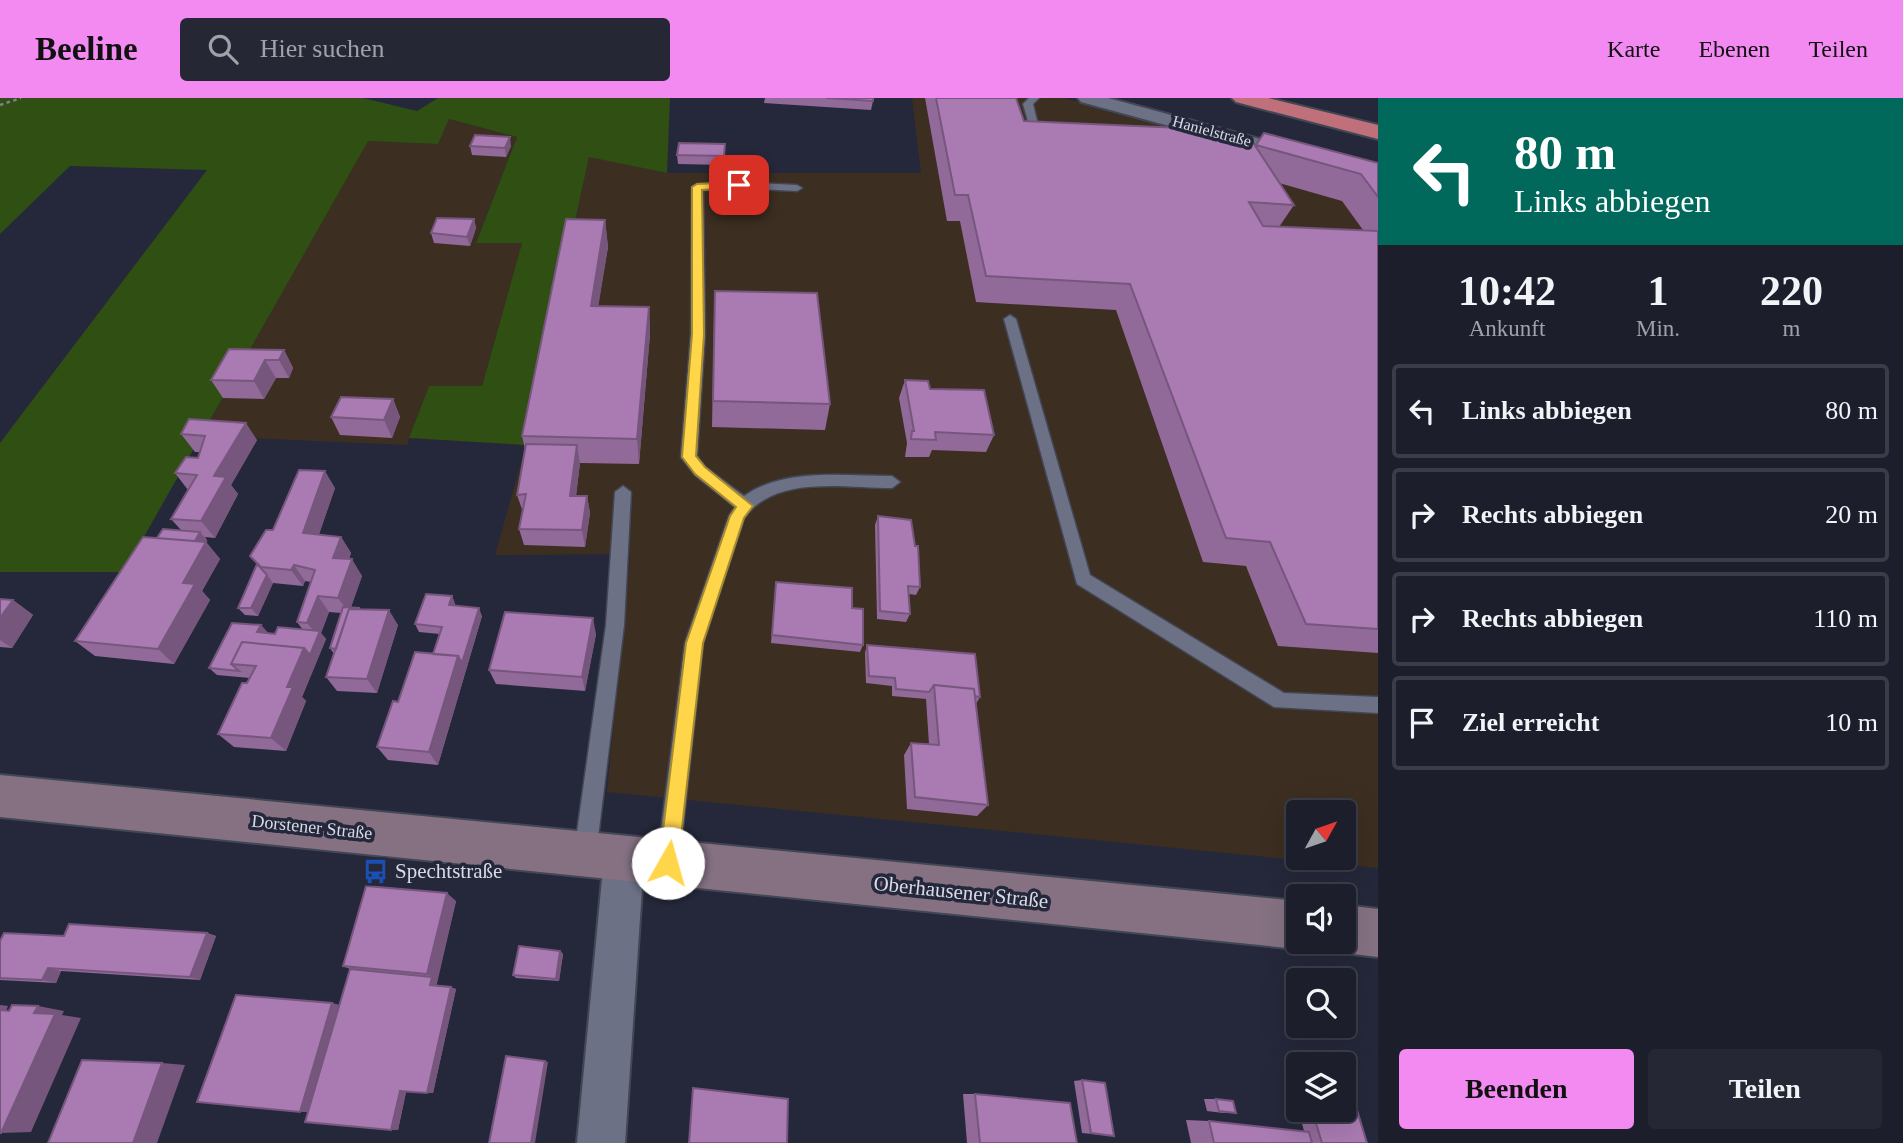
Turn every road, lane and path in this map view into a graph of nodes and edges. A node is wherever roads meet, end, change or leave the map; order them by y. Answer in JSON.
{"nodes":[{"id":1,"x":21,"y":98,"type":"edge"},
{"id":2,"x":1034,"y":98,"type":"edge"},
{"id":3,"x":1087,"y":98,"type":"edge"},
{"id":4,"x":1243,"y":98,"type":"edge"},
{"id":5,"x":0,"y":104,"type":"edge"},
{"id":6,"x":1378,"y":132,"type":"edge"},
{"id":7,"x":1037,"y":135,"type":"edge"},
{"id":8,"x":1378,"y":177,"type":"edge"},
{"id":9,"x":797,"y":188,"type":"dead end"},
{"id":10,"x":1010,"y":319,"type":"dead end"},
{"id":11,"x":892,"y":482,"type":"dead end"},
{"id":12,"x":623,"y":492,"type":"dead end"},
{"id":13,"x":745,"y":506,"type":"junction"},
{"id":14,"x":1378,"y":705,"type":"edge"},
{"id":15,"x":0,"y":796,"type":"edge"},
{"id":16,"x":626,"y":858,"type":"junction"},
{"id":17,"x":1286,"y":924,"type":"edge"},
{"id":18,"x":1356,"y":930,"type":"edge"},
{"id":19,"x":1378,"y":933,"type":"edge"},
{"id":20,"x":601,"y":1143,"type":"edge"}],
"edges":[{"from":1,"to":5,"type":"path"},
{"from":2,"to":7,"type":"lane"},
{"from":3,"to":8,"type":"street","name":"Hanielstraße"},
{"from":4,"to":6,"type":"highway"},
{"from":9,"to":13,"type":"lane"},
{"from":10,"to":14,"type":"lane"},
{"from":11,"to":13,"type":"lane"},
{"from":12,"to":16,"type":"lane"},
{"from":13,"to":16,"type":"lane"},
{"from":15,"to":16,"type":"main road","name":"Dorstener Straße"},
{"from":16,"to":17,"type":"main road","name":"Oberhausener Straße"},
{"from":16,"to":20,"type":"street"},
{"from":18,"to":19,"type":"main road"}]}
